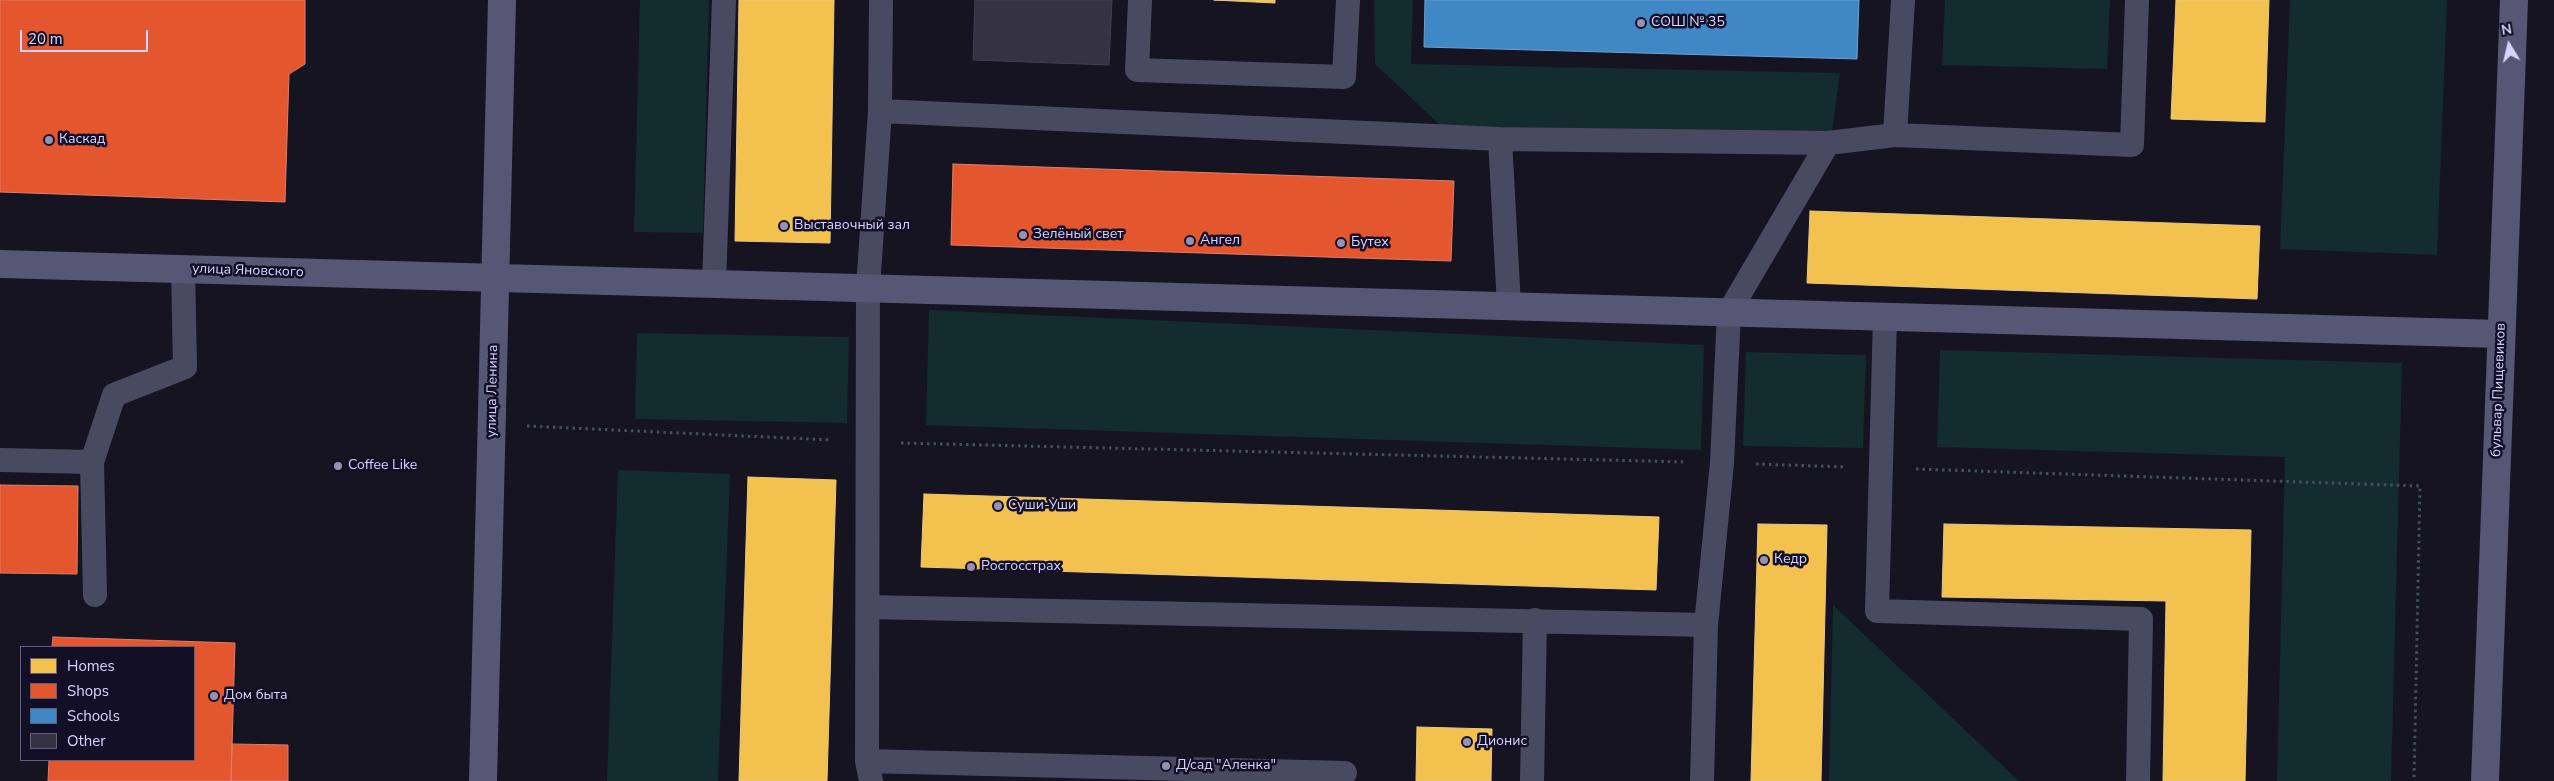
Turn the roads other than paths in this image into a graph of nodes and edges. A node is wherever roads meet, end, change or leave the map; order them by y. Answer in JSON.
{"nodes":[{"id":1,"x":502,"y":0,"type":"edge"},
{"id":2,"x":724,"y":0,"type":"edge"},
{"id":3,"x":882,"y":0,"type":"edge"},
{"id":4,"x":1140,"y":0,"type":"edge"},
{"id":5,"x":1348,"y":0,"type":"edge"},
{"id":6,"x":1903,"y":0,"type":"edge"},
{"id":7,"x":2137,"y":0,"type":"edge"},
{"id":8,"x":2514,"y":0,"type":"edge"},
{"id":9,"x":880,"y":111,"type":"junction"},
{"id":10,"x":1895,"y":135,"type":"junction"},
{"id":11,"x":1500,"y":139,"type":"junction"},
{"id":12,"x":1828,"y":143,"type":"junction"},
{"id":13,"x":0,"y":264,"type":"edge"},
{"id":14,"x":183,"y":269,"type":"junction"},
{"id":15,"x":495,"y":277,"type":"junction"},
{"id":16,"x":714,"y":284,"type":"junction"},
{"id":17,"x":868,"y":288,"type":"junction"},
{"id":18,"x":1509,"y":306,"type":"junction"},
{"id":19,"x":1729,"y":312,"type":"junction"},
{"id":20,"x":1885,"y":316,"type":"junction"},
{"id":21,"x":2501,"y":334,"type":"junction"},
{"id":22,"x":0,"y":460,"type":"edge"},
{"id":23,"x":92,"y":462,"type":"junction"},
{"id":24,"x":95,"y":595,"type":"dead end"},
{"id":25,"x":868,"y":607,"type":"junction"},
{"id":26,"x":1534,"y":620,"type":"junction"},
{"id":27,"x":1706,"y":626,"type":"junction"},
{"id":28,"x":868,"y":771,"type":"edge"},
{"id":29,"x":1345,"y":773,"type":"dead end"},
{"id":30,"x":483,"y":781,"type":"edge"},
{"id":31,"x":1532,"y":781,"type":"edge"},
{"id":32,"x":1702,"y":781,"type":"edge"},
{"id":33,"x":2138,"y":781,"type":"edge"},
{"id":34,"x":2485,"y":781,"type":"edge"}],
"edges":[{"from":1,"to":15,"type":"main road","name":"улица Ленина"},
{"from":2,"to":16,"type":"lane"},
{"from":3,"to":9,"type":"lane"},
{"from":4,"to":5,"type":"lane"},
{"from":6,"to":10,"type":"lane"},
{"from":7,"to":10,"type":"lane"},
{"from":8,"to":21,"type":"main road","name":"бульвар Пищевиков"},
{"from":9,"to":11,"type":"lane"},
{"from":9,"to":17,"type":"lane"},
{"from":10,"to":12,"type":"lane"},
{"from":11,"to":12,"type":"lane"},
{"from":11,"to":18,"type":"lane"},
{"from":12,"to":19,"type":"lane"},
{"from":13,"to":14,"type":"main road","name":"улица Яновского"},
{"from":14,"to":15,"type":"main road","name":"улица Яновского"},
{"from":14,"to":23,"type":"lane"},
{"from":15,"to":16,"type":"main road","name":"улица Яновского"},
{"from":15,"to":30,"type":"main road","name":"улица Ленина"},
{"from":16,"to":17,"type":"main road","name":"улица Яновского"},
{"from":17,"to":18,"type":"main road","name":"улица Яновского"},
{"from":17,"to":25,"type":"lane"},
{"from":18,"to":19,"type":"main road","name":"улица Яновского"},
{"from":19,"to":20,"type":"main road","name":"улица Яновского"},
{"from":19,"to":27,"type":"lane"},
{"from":20,"to":21,"type":"main road","name":"улица Яновского"},
{"from":20,"to":33,"type":"lane"},
{"from":21,"to":34,"type":"main road","name":"бульвар Пищевиков"},
{"from":22,"to":23,"type":"lane"},
{"from":23,"to":24,"type":"lane"},
{"from":25,"to":26,"type":"lane"},
{"from":25,"to":28,"type":"lane"},
{"from":26,"to":27,"type":"lane"},
{"from":26,"to":31,"type":"lane"},
{"from":27,"to":32,"type":"lane"},
{"from":28,"to":29,"type":"lane"}]}
